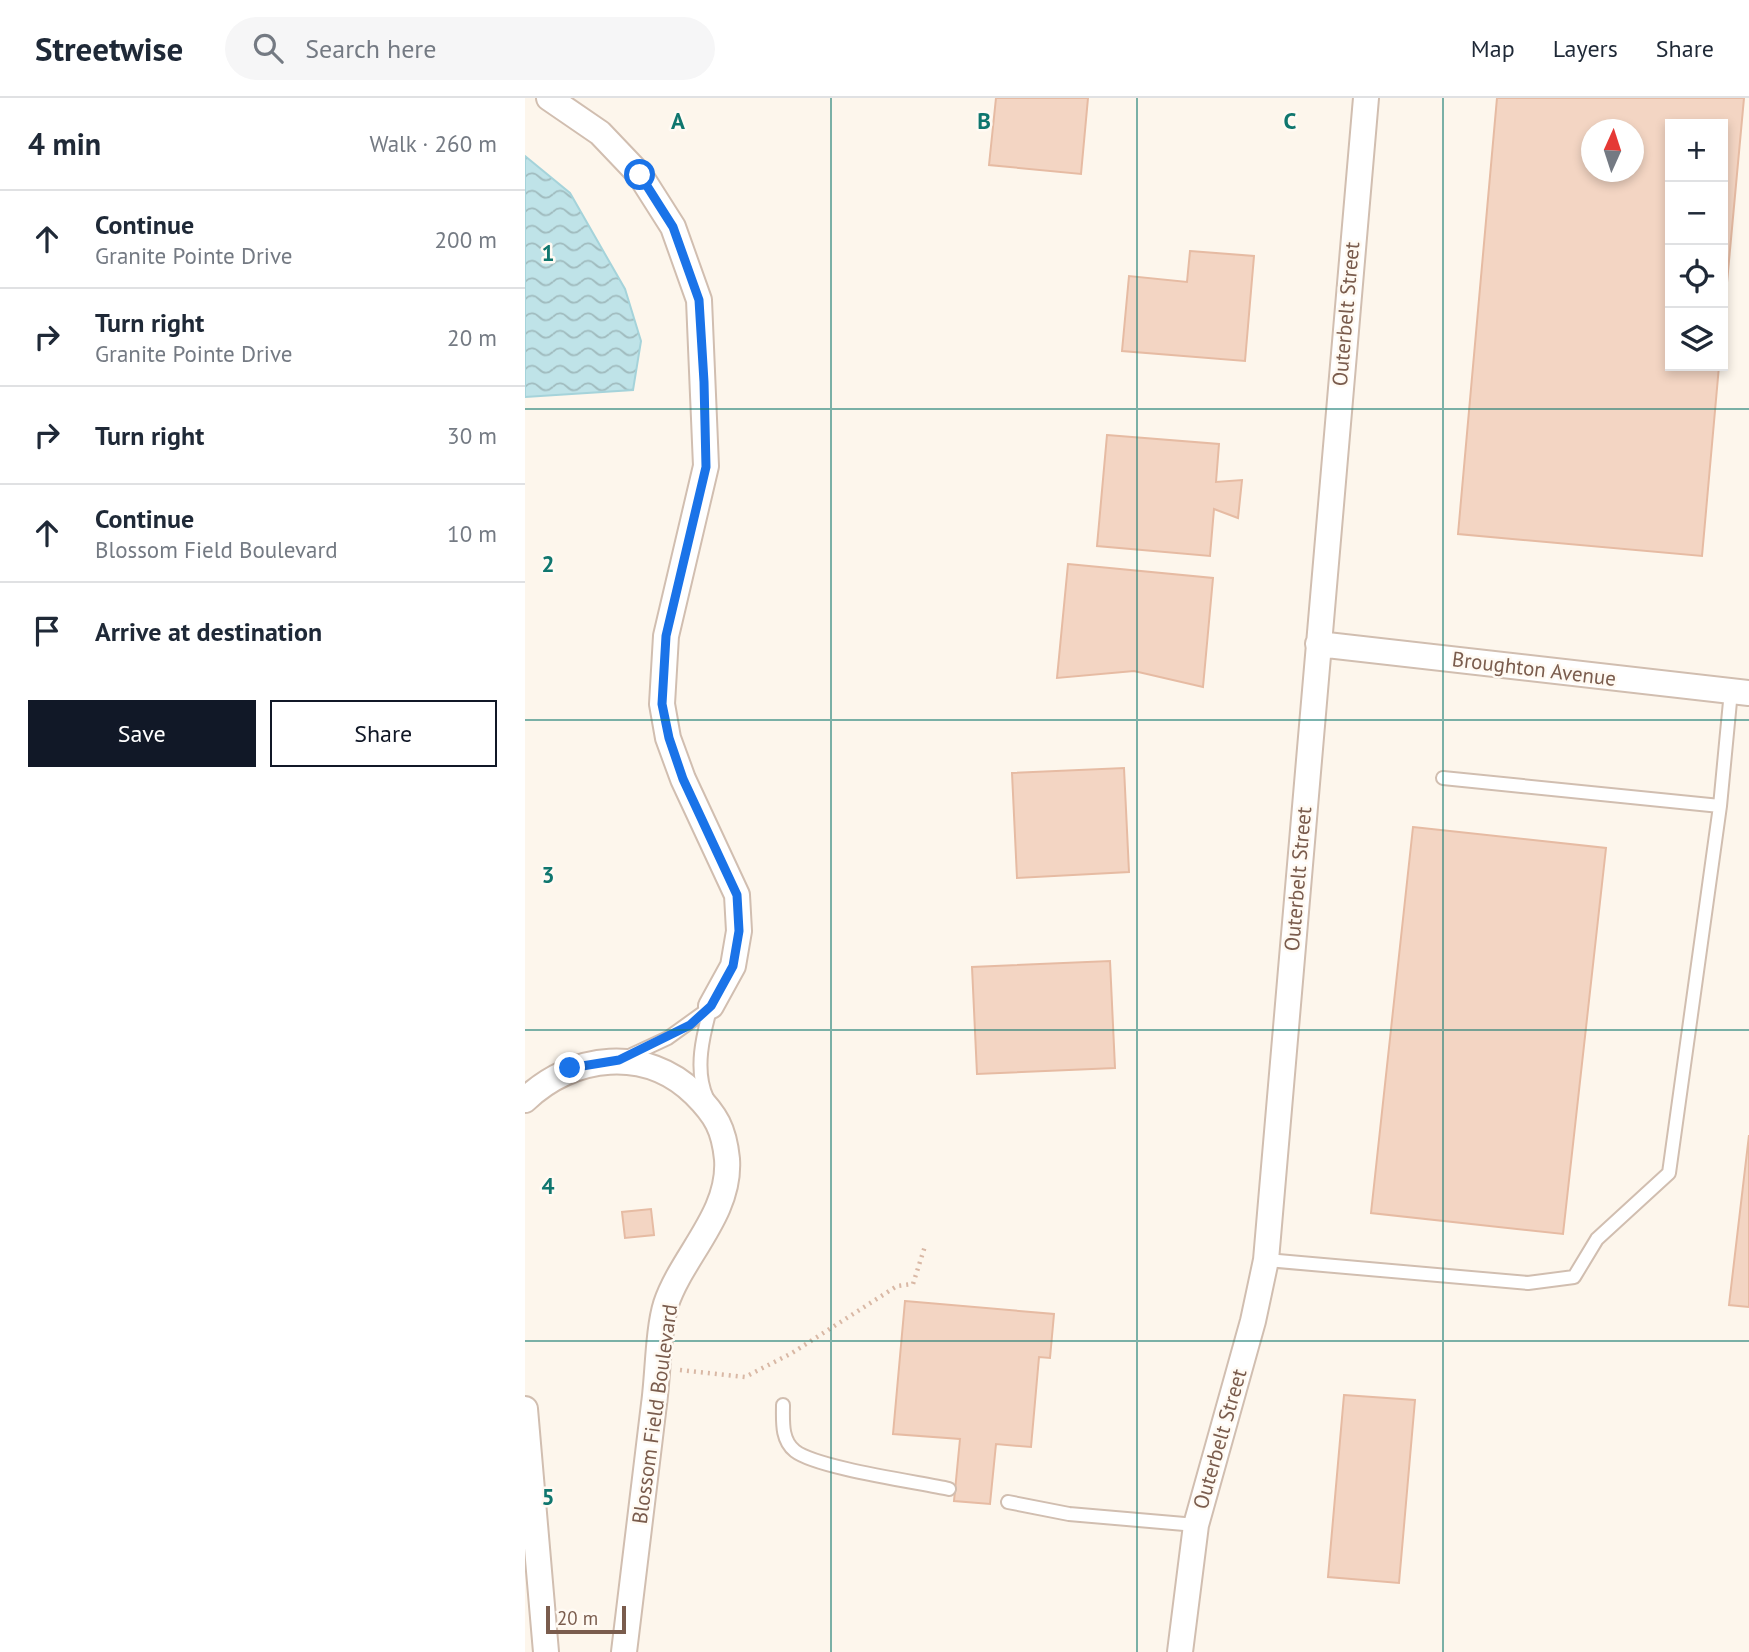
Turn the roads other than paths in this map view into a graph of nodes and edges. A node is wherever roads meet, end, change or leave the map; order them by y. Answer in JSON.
{"nodes":[{"id":1,"x":1366,"y":98,"type":"edge"},
{"id":2,"x":552,"y":99,"type":"edge"},
{"id":3,"x":1318,"y":643,"type":"junction"},
{"id":4,"x":1740,"y":692,"type":"edge"},
{"id":5,"x":1443,"y":778,"type":"dead end"},
{"id":6,"x":1720,"y":806,"type":"junction"},
{"id":7,"x":711,"y":1006,"type":"junction"},
{"id":8,"x":619,"y":1060,"type":"junction"},
{"id":9,"x":525,"y":1100,"type":"edge"},
{"id":10,"x":715,"y":1114,"type":"junction"},
{"id":11,"x":1266,"y":1260,"type":"junction"},
{"id":12,"x":783,"y":1405,"type":"dead end"},
{"id":13,"x":525,"y":1409,"type":"edge"},
{"id":14,"x":949,"y":1489,"type":"dead end"},
{"id":15,"x":1007,"y":1502,"type":"dead end"},
{"id":16,"x":1196,"y":1525,"type":"junction"},
{"id":17,"x":546,"y":1652,"type":"edge"},
{"id":18,"x":624,"y":1652,"type":"edge"},
{"id":19,"x":1180,"y":1652,"type":"edge"}],
"edges":[{"from":1,"to":3,"type":"street","name":"Outerbelt Street"},
{"from":2,"to":7,"type":"street"},
{"from":3,"to":4,"type":"street","name":"Broughton Avenue"},
{"from":3,"to":11,"type":"street","name":"Outerbelt Street"},
{"from":4,"to":6,"type":"lane"},
{"from":5,"to":6,"type":"lane"},
{"from":6,"to":11,"type":"lane"},
{"from":7,"to":8,"type":"lane"},
{"from":7,"to":10,"type":"lane"},
{"from":8,"to":9,"type":"street"},
{"from":8,"to":10,"type":"street"},
{"from":10,"to":18,"type":"street","name":"Blossom Field Boulevard"},
{"from":11,"to":16,"type":"street","name":"Outerbelt Street"},
{"from":12,"to":14,"type":"lane"},
{"from":13,"to":17,"type":"street"},
{"from":15,"to":16,"type":"lane"},
{"from":16,"to":19,"type":"street","name":"Outerbelt Street"}]}
